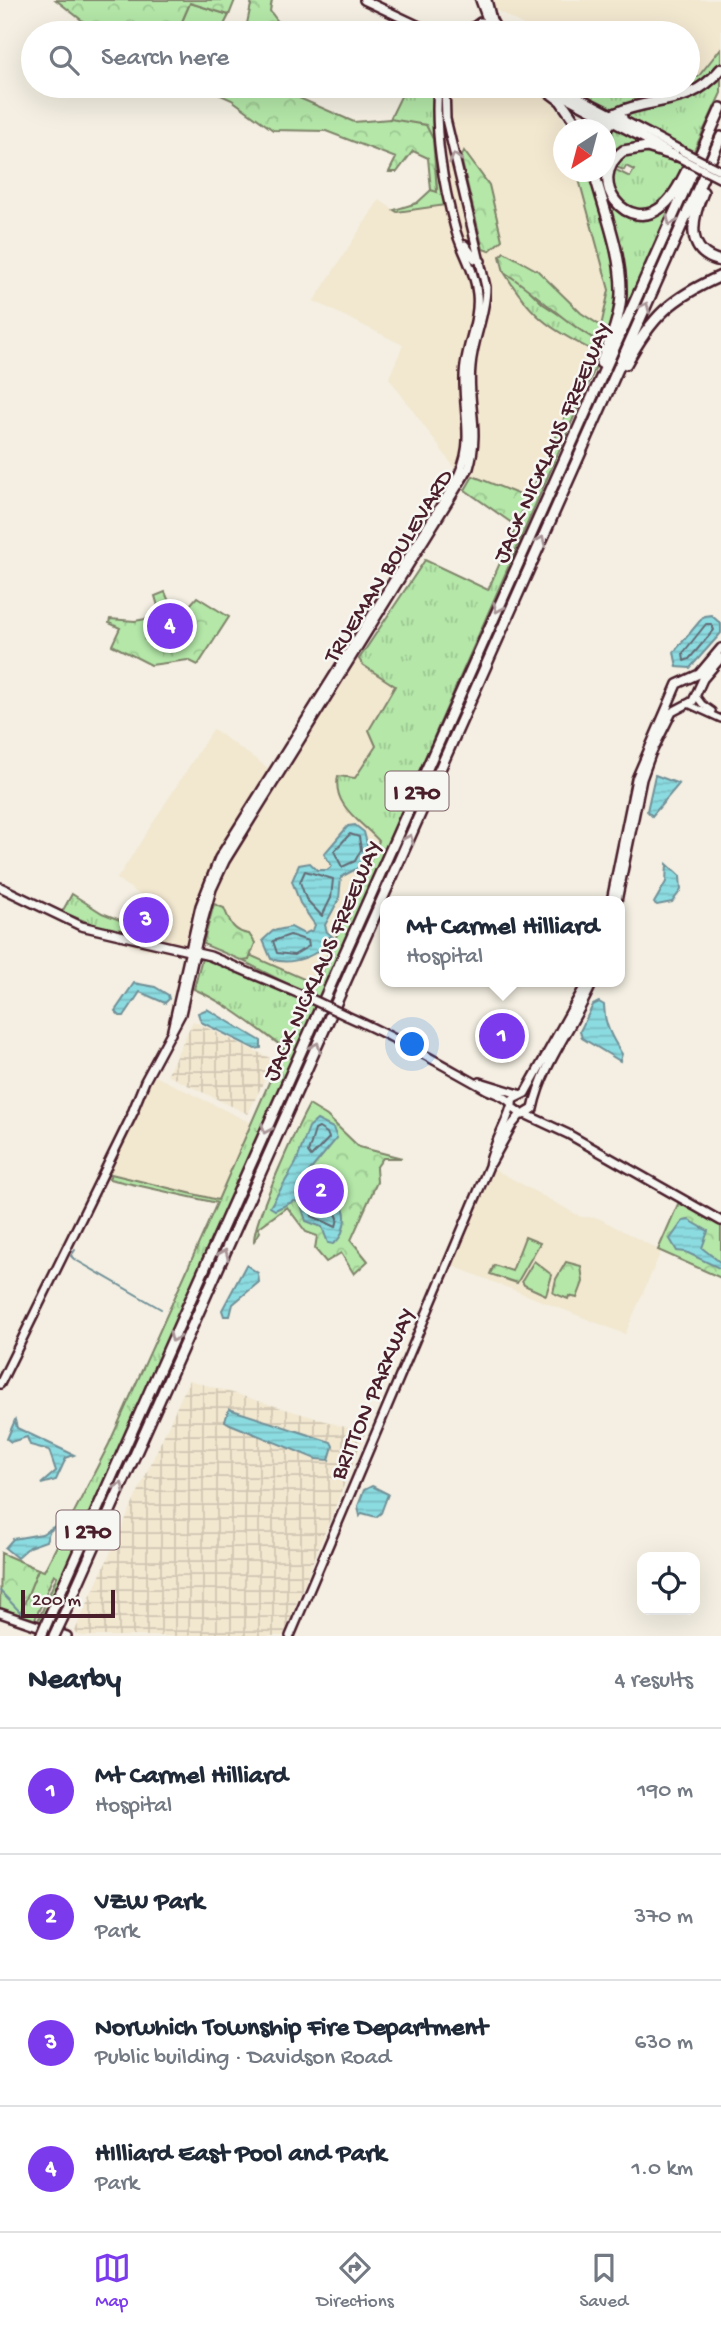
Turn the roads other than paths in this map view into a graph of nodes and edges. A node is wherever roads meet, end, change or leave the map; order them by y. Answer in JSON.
{"nodes":[{"id":1,"x":364,"y":0,"type":"edge"},
{"id":2,"x":480,"y":0,"type":"edge"},
{"id":3,"x":487,"y":0,"type":"edge"},
{"id":4,"x":409,"y":21,"type":"edge"},
{"id":5,"x":489,"y":21,"type":"edge"},
{"id":6,"x":489,"y":21,"type":"edge"},
{"id":7,"x":721,"y":69,"type":"edge"},
{"id":8,"x":700,"y":89,"type":"edge"},
{"id":9,"x":438,"y":98,"type":"edge"},
{"id":10,"x":445,"y":98,"type":"edge"},
{"id":11,"x":557,"y":98,"type":"edge"},
{"id":12,"x":570,"y":98,"type":"edge"},
{"id":13,"x":580,"y":98,"type":"edge"},
{"id":14,"x":680,"y":98,"type":"edge"},
{"id":15,"x":721,"y":108,"type":"edge"},
{"id":16,"x":438,"y":114,"type":"junction"},
{"id":17,"x":616,"y":118,"type":"junction"},
{"id":18,"x":574,"y":119,"type":"edge"},
{"id":19,"x":446,"y":120,"type":"junction"},
{"id":20,"x":708,"y":136,"type":"junction"},
{"id":21,"x":720,"y":139,"type":"edge"},
{"id":22,"x":679,"y":153,"type":"junction"},
{"id":23,"x":721,"y":171,"type":"edge"},
{"id":24,"x":721,"y":179,"type":"edge"},
{"id":25,"x":598,"y":182,"type":"edge"},
{"id":26,"x":464,"y":196,"type":"junction"},
{"id":27,"x":452,"y":212,"type":"junction"},
{"id":28,"x":458,"y":237,"type":"junction"},
{"id":29,"x":481,"y":261,"type":"junction"},
{"id":30,"x":721,"y":261,"type":"edge"},
{"id":31,"x":470,"y":262,"type":"junction"},
{"id":32,"x":721,"y":276,"type":"edge"},
{"id":33,"x":485,"y":300,"type":"junction"},
{"id":34,"x":588,"y":437,"type":"junction"},
{"id":35,"x":551,"y":490,"type":"junction"},
{"id":36,"x":721,"y":648,"type":"edge"},
{"id":37,"x":721,"y":657,"type":"edge"},
{"id":38,"x":686,"y":681,"type":"junction"},
{"id":39,"x":696,"y":693,"type":"junction"},
{"id":40,"x":673,"y":694,"type":"junction"},
{"id":41,"x":686,"y":704,"type":"junction"},
{"id":42,"x":721,"y":717,"type":"edge"},
{"id":43,"x":0,"y":887,"type":"edge"},
{"id":44,"x":384,"y":896,"type":"edge"},
{"id":45,"x":612,"y":896,"type":"edge"},
{"id":46,"x":618,"y":896,"type":"edge"},
{"id":47,"x":380,"y":905,"type":"edge"},
{"id":48,"x":191,"y":951,"type":"junction"},
{"id":49,"x":584,"y":987,"type":"edge"},
{"id":50,"x":590,"y":987,"type":"edge"},
{"id":51,"x":474,"y":1081,"type":"junction"},
{"id":52,"x":522,"y":1093,"type":"junction"},
{"id":53,"x":533,"y":1103,"type":"junction"},
{"id":54,"x":513,"y":1106,"type":"junction"},
{"id":55,"x":523,"y":1114,"type":"junction"},
{"id":56,"x":568,"y":1134,"type":"junction"},
{"id":57,"x":489,"y":1166,"type":"junction"},
{"id":58,"x":721,"y":1221,"type":"edge"},
{"id":59,"x":0,"y":1384,"type":"edge"},
{"id":60,"x":0,"y":1613,"type":"edge"},
{"id":61,"x":41,"y":1636,"type":"edge"},
{"id":62,"x":54,"y":1636,"type":"edge"},
{"id":63,"x":67,"y":1636,"type":"edge"},
{"id":64,"x":290,"y":1636,"type":"edge"}],
"edges":[{"from":1,"to":4,"type":"main road"},
{"from":2,"to":5,"type":"main road"},
{"from":3,"to":6,"type":"main road"},
{"from":7,"to":8,"type":"highway"},
{"from":9,"to":16,"type":"main road","name":"TRUEMAN BOULEVARD"},
{"from":10,"to":19,"type":"main road","name":"TRUEMAN BOULEVARD"},
{"from":11,"to":18,"type":"highway"},
{"from":12,"to":17,"type":"main road"},
{"from":13,"to":17,"type":"main road"},
{"from":14,"to":17,"type":"highway"},
{"from":15,"to":20,"type":"highway","name":"JACK NICKLAUS FREEWAY","number":"I 270"},
{"from":16,"to":19,"type":"main road"},
{"from":16,"to":27,"type":"main road","name":"TRUEMAN BOULEVARD"},
{"from":17,"to":22,"type":"main road"},
{"from":26,"to":19,"type":"main road","name":"TRUEMAN BOULEVARD","one_way":true},
{"from":20,"to":22,"type":"highway"},
{"from":20,"to":35,"type":"highway","name":"JACK NICKLAUS FREEWAY","number":"I 270","one_way":true},
{"from":21,"to":30,"type":"highway"},
{"from":34,"to":21,"type":"highway","name":"JACK NICKLAUS FREEWAY","number":"I 270","one_way":true},
{"from":22,"to":23,"type":"main road","bridge":true},
{"from":22,"to":24,"type":"main road","bridge":true},
{"from":25,"to":35,"type":"highway"},
{"from":26,"to":27,"type":"main road"},
{"from":26,"to":29,"type":"main road","name":"TRUEMAN BOULEVARD"},
{"from":27,"to":28,"type":"main road","name":"TRUEMAN BOULEVARD"},
{"from":28,"to":29,"type":"main road"},
{"from":28,"to":31,"type":"main road","name":"TRUEMAN BOULEVARD"},
{"from":29,"to":33,"type":"main road","name":"TRUEMAN BOULEVARD"},
{"from":31,"to":33,"type":"main road"},
{"from":31,"to":48,"type":"main road","name":"TRUEMAN BOULEVARD"},
{"from":32,"to":34,"type":"highway"},
{"from":33,"to":48,"type":"main road","name":"TRUEMAN BOULEVARD"},
{"from":44,"to":34,"type":"highway","name":"JACK NICKLAUS FREEWAY","number":"I 270","one_way":true,"bridge":true},
{"from":35,"to":61,"type":"highway","name":"JACK NICKLAUS FREEWAY","number":"I 270","one_way":true,"bridge":true},
{"from":36,"to":38,"type":"main road"},
{"from":37,"to":39,"type":"main road"},
{"from":38,"to":39,"type":"main road"},
{"from":38,"to":40,"type":"main road"},
{"from":39,"to":41,"type":"main road"},
{"from":39,"to":42,"type":"street"},
{"from":40,"to":41,"type":"main road"},
{"from":40,"to":45,"type":"main road"},
{"from":41,"to":42,"type":"street"},
{"from":41,"to":46,"type":"main road"},
{"from":43,"to":48,"type":"main road"},
{"from":62,"to":47,"type":"highway","name":"JACK NICKLAUS FREEWAY","number":"I 270","one_way":true,"bridge":true},
{"from":48,"to":51,"type":"main road","bridge":true},
{"from":48,"to":59,"type":"main road"},
{"from":49,"to":52,"type":"main road"},
{"from":50,"to":53,"type":"main road"},
{"from":51,"to":52,"type":"main road"},
{"from":51,"to":54,"type":"main road"},
{"from":52,"to":53,"type":"main road"},
{"from":52,"to":54,"type":"main road","name":"BRITTON PARKWAY"},
{"from":53,"to":55,"type":"main road","name":"BRITTON PARKWAY"},
{"from":53,"to":56,"type":"main road"},
{"from":54,"to":55,"type":"main road"},
{"from":54,"to":57,"type":"main road","name":"BRITTON PARKWAY"},
{"from":55,"to":56,"type":"main road"},
{"from":55,"to":57,"type":"main road","name":"BRITTON PARKWAY"},
{"from":56,"to":58,"type":"main road"},
{"from":57,"to":64,"type":"main road","name":"BRITTON PARKWAY"},
{"from":60,"to":63,"type":"main road"}]}
